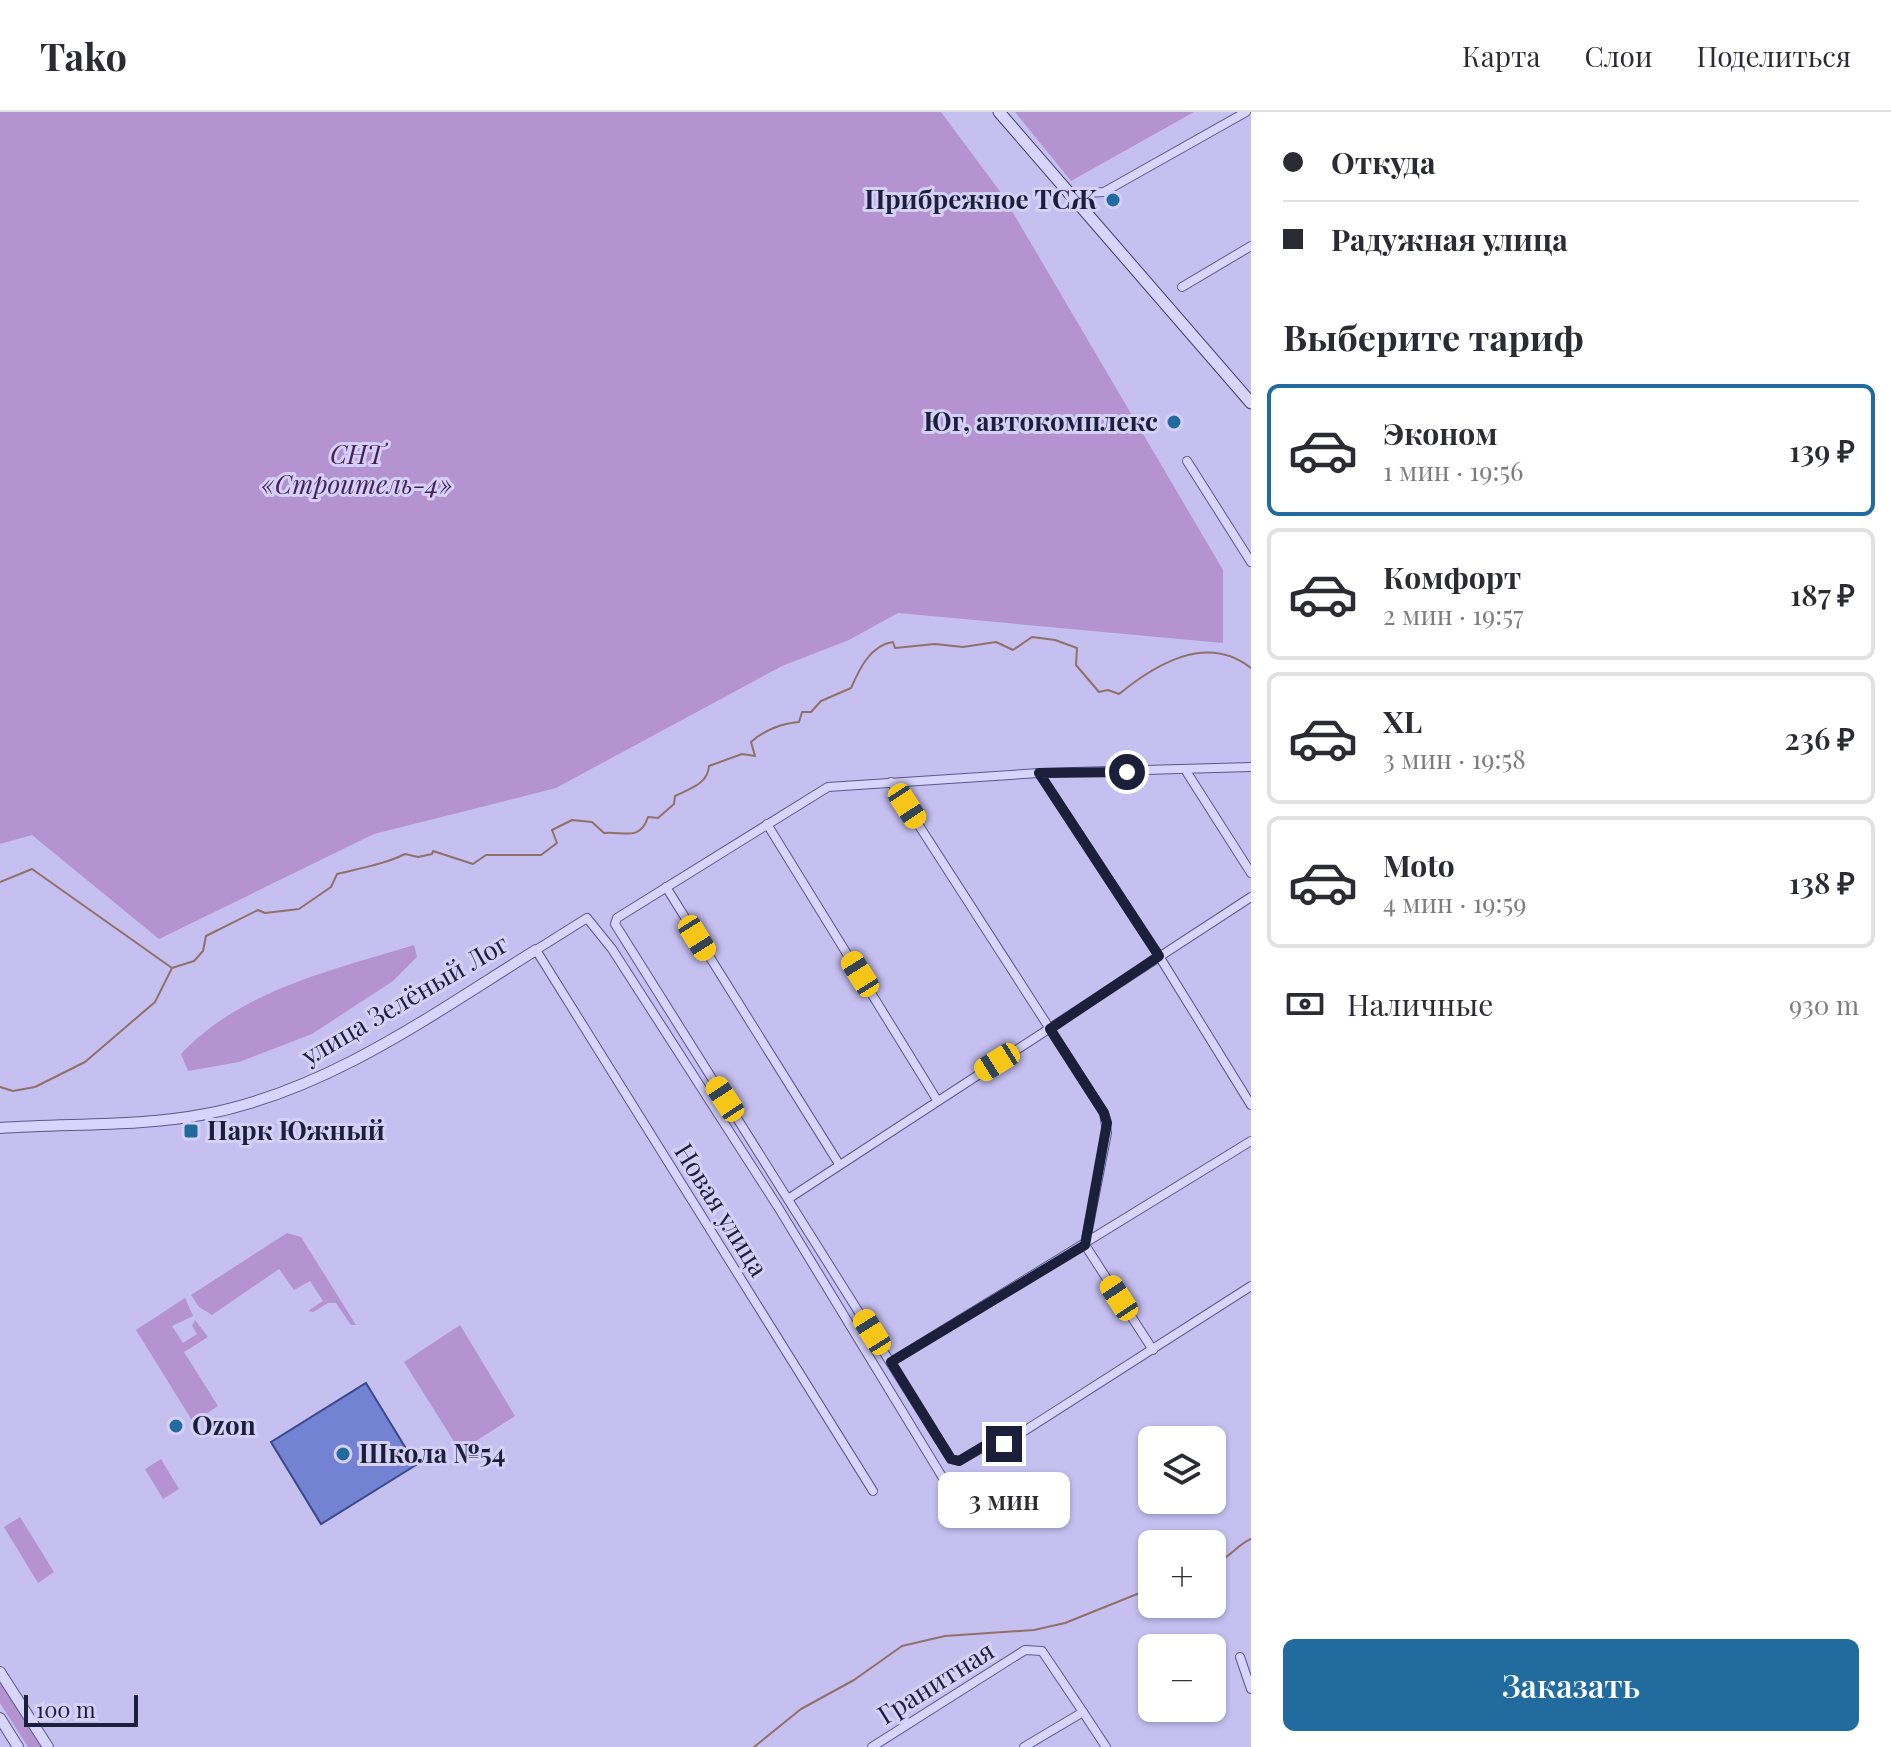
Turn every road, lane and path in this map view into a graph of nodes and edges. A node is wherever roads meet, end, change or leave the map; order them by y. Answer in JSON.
{"nodes":[{"id":1,"x":999,"y":112,"type":"edge"},
{"id":2,"x":1246,"y":112,"type":"edge"},
{"id":3,"x":1067,"y":194,"type":"junction"},
{"id":4,"x":1251,"y":246,"type":"edge"},
{"id":5,"x":1182,"y":287,"type":"dead end"},
{"id":6,"x":1251,"y":403,"type":"edge"},
{"id":7,"x":1187,"y":461,"type":"dead end"},
{"id":8,"x":1251,"y":562,"type":"edge"},
{"id":9,"x":1251,"y":767,"type":"edge"},
{"id":10,"x":1186,"y":771,"type":"junction"},
{"id":11,"x":1039,"y":773,"type":"junction"},
{"id":12,"x":891,"y":782,"type":"junction"},
{"id":13,"x":767,"y":824,"type":"junction"},
{"id":14,"x":1251,"y":873,"type":"edge"},
{"id":15,"x":666,"y":887,"type":"junction"},
{"id":16,"x":1251,"y":897,"type":"edge"},
{"id":17,"x":536,"y":950,"type":"junction"},
{"id":18,"x":1159,"y":956,"type":"junction"},
{"id":19,"x":1050,"y":1029,"type":"junction"},
{"id":20,"x":937,"y":1100,"type":"junction"},
{"id":21,"x":1251,"y":1105,"type":"edge"},
{"id":22,"x":0,"y":1128,"type":"edge"},
{"id":23,"x":1251,"y":1141,"type":"edge"},
{"id":24,"x":839,"y":1164,"type":"junction"},
{"id":25,"x":788,"y":1199,"type":"junction"},
{"id":26,"x":1085,"y":1245,"type":"junction"},
{"id":27,"x":1251,"y":1286,"type":"edge"},
{"id":28,"x":1153,"y":1350,"type":"junction"},
{"id":29,"x":891,"y":1362,"type":"junction"},
{"id":30,"x":873,"y":1491,"type":"dead end"},
{"id":31,"x":952,"y":1493,"type":"dead end"},
{"id":32,"x":1240,"y":1657,"type":"dead end"},
{"id":33,"x":0,"y":1672,"type":"edge"},
{"id":34,"x":1251,"y":1689,"type":"edge"},
{"id":35,"x":1083,"y":1712,"type":"junction"},
{"id":36,"x":0,"y":1718,"type":"edge"},
{"id":37,"x":18,"y":1747,"type":"edge"},
{"id":38,"x":48,"y":1747,"type":"edge"},
{"id":39,"x":872,"y":1747,"type":"edge"},
{"id":40,"x":1024,"y":1747,"type":"edge"},
{"id":41,"x":1106,"y":1747,"type":"edge"}],
"edges":[{"from":1,"to":3,"type":"main road"},
{"from":2,"to":3,"type":"street"},
{"from":3,"to":6,"type":"main road"},
{"from":4,"to":5,"type":"street"},
{"from":7,"to":8,"type":"street"},
{"from":9,"to":10,"type":"street"},
{"from":10,"to":11,"type":"street"},
{"from":10,"to":14,"type":"street"},
{"from":11,"to":12,"type":"street"},
{"from":11,"to":18,"type":"street"},
{"from":12,"to":13,"type":"street"},
{"from":12,"to":19,"type":"street"},
{"from":13,"to":15,"type":"street"},
{"from":13,"to":20,"type":"street"},
{"from":15,"to":24,"type":"street"},
{"from":15,"to":25,"type":"street"},
{"from":16,"to":18,"type":"street"},
{"from":17,"to":22,"type":"street","name":"улица Зелёный Лог"},
{"from":17,"to":30,"type":"street","name":"Новая улица"},
{"from":17,"to":31,"type":"street","name":"улица Зелёный Лог"},
{"from":18,"to":19,"type":"street"},
{"from":18,"to":21,"type":"street"},
{"from":19,"to":20,"type":"street"},
{"from":19,"to":26,"type":"street"},
{"from":20,"to":24,"type":"street"},
{"from":23,"to":26,"type":"street"},
{"from":24,"to":25,"type":"street"},
{"from":25,"to":29,"type":"street"},
{"from":26,"to":28,"type":"street"},
{"from":26,"to":29,"type":"street"},
{"from":27,"to":28,"type":"street"},
{"from":28,"to":29,"type":"street"},
{"from":32,"to":34,"type":"street"},
{"from":33,"to":38,"type":"street"},
{"from":35,"to":39,"type":"street","name":"Гранитная"},
{"from":35,"to":40,"type":"street"},
{"from":35,"to":41,"type":"street"},
{"from":36,"to":37,"type":"street"}]}
